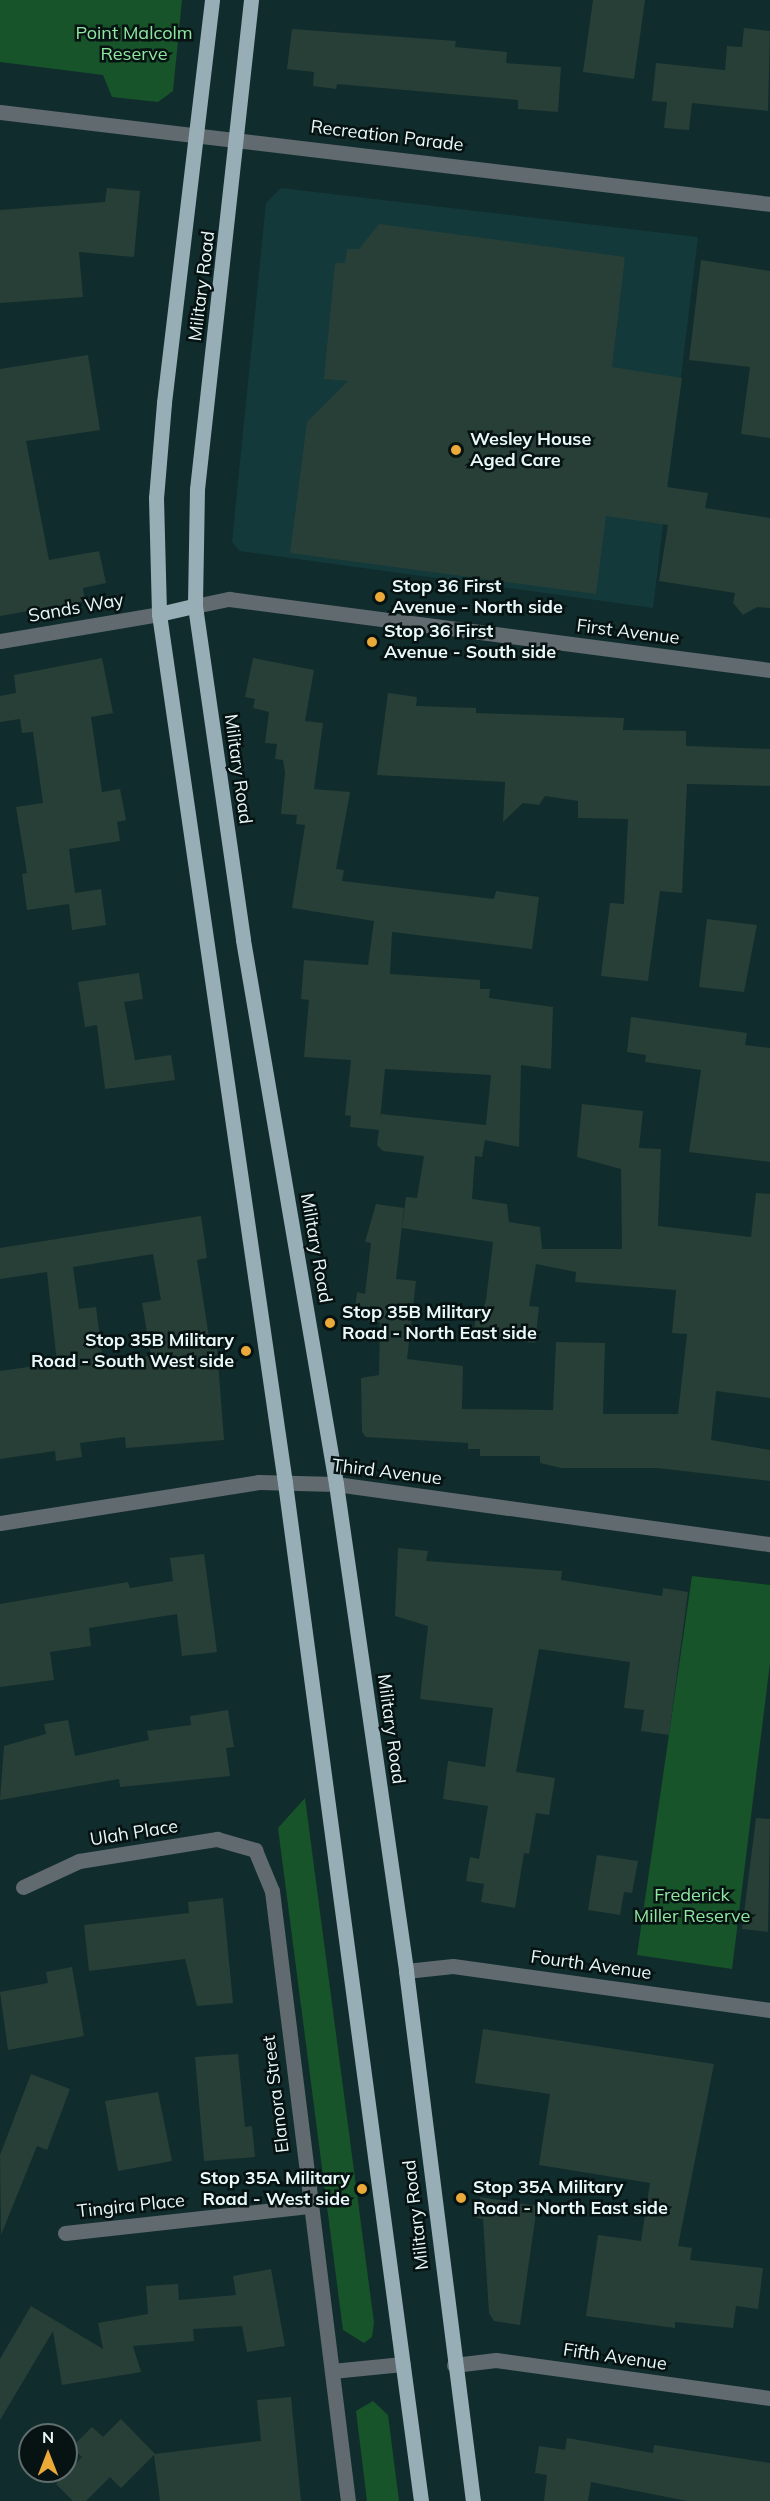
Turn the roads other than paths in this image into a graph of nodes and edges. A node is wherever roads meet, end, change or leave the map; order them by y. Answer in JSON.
{"nodes":[{"id":1,"x":212,"y":0,"type":"edge"},
{"id":2,"x":251,"y":0,"type":"edge"},
{"id":3,"x":0,"y":112,"type":"edge"},
{"id":4,"x":198,"y":139,"type":"junction"},
{"id":5,"x":239,"y":144,"type":"junction"},
{"id":6,"x":770,"y":204,"type":"edge"},
{"id":7,"x":195,"y":606,"type":"junction"},
{"id":8,"x":159,"y":614,"type":"junction"},
{"id":9,"x":0,"y":641,"type":"edge"},
{"id":10,"x":770,"y":670,"type":"edge"},
{"id":11,"x":285,"y":1483,"type":"junction"},
{"id":12,"x":336,"y":1484,"type":"junction"},
{"id":13,"x":0,"y":1523,"type":"edge"},
{"id":14,"x":770,"y":1544,"type":"edge"},
{"id":15,"x":255,"y":1850,"type":"joint"},
{"id":16,"x":23,"y":1887,"type":"dead end"},
{"id":17,"x":406,"y":1971,"type":"junction"},
{"id":18,"x":770,"y":2010,"type":"edge"},
{"id":19,"x":309,"y":2206,"type":"junction"},
{"id":20,"x":65,"y":2233,"type":"dead end"},
{"id":21,"x":403,"y":2364,"type":"junction"},
{"id":22,"x":454,"y":2366,"type":"junction"},
{"id":23,"x":332,"y":2371,"type":"junction"},
{"id":24,"x":770,"y":2398,"type":"edge"},
{"id":25,"x":348,"y":2501,"type":"edge"},
{"id":26,"x":421,"y":2501,"type":"edge"},
{"id":27,"x":473,"y":2501,"type":"edge"}],
"edges":[{"from":1,"to":4,"type":"main road","name":"Military Road"},
{"from":2,"to":5,"type":"main road","name":"Military Road"},
{"from":3,"to":4,"type":"street","name":"Recreation Parade"},
{"from":4,"to":5,"type":"street","name":"Recreation Parade"},
{"from":4,"to":8,"type":"main road","name":"Military Road"},
{"from":5,"to":6,"type":"street","name":"Recreation Parade"},
{"from":5,"to":7,"type":"main road","name":"Military Road"},
{"from":7,"to":8,"type":"main road"},
{"from":7,"to":10,"type":"street","name":"First Avenue"},
{"from":7,"to":12,"type":"main road","name":"Military Road"},
{"from":8,"to":9,"type":"street","name":"Sands Way"},
{"from":8,"to":11,"type":"main road","name":"Military Road"},
{"from":11,"to":12,"type":"street","name":"Third Avenue"},
{"from":11,"to":13,"type":"street","name":"Third Avenue"},
{"from":11,"to":21,"type":"main road","name":"Military Road"},
{"from":12,"to":14,"type":"street","name":"Third Avenue"},
{"from":12,"to":17,"type":"main road","name":"Military Road"},
{"from":15,"to":16,"type":"street","name":"Ulah Place"},
{"from":15,"to":19,"type":"street","name":"Elanora Street"},
{"from":17,"to":18,"type":"street","name":"Fourth Avenue"},
{"from":17,"to":22,"type":"main road","name":"Military Road"},
{"from":19,"to":20,"type":"street","name":"Tingira Place"},
{"from":19,"to":23,"type":"street","name":"Elanora Street"},
{"from":21,"to":23,"type":"street"},
{"from":21,"to":26,"type":"main road","name":"Military Road"},
{"from":22,"to":24,"type":"street","name":"Fifth Avenue"},
{"from":22,"to":27,"type":"main road","name":"Military Road"},
{"from":23,"to":25,"type":"street","name":"Elanora Street"}]}
